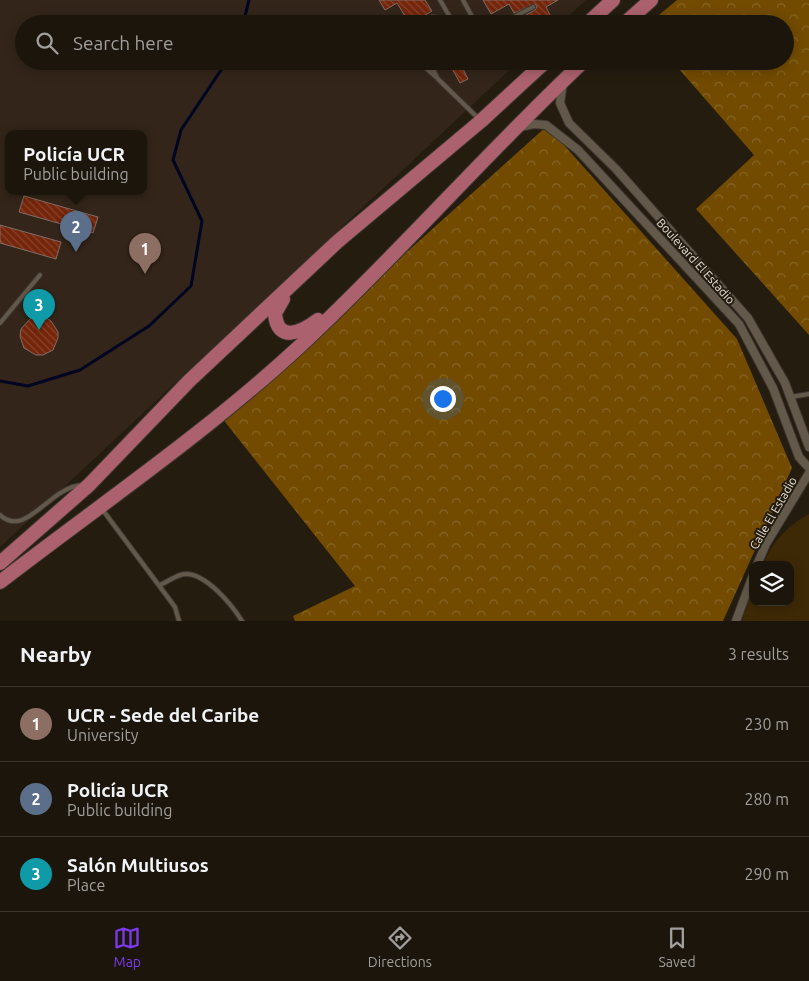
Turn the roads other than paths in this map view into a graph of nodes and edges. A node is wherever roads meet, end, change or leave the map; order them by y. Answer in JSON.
{"nodes":[{"id":1,"x":440,"y":0,"type":"edge"},
{"id":2,"x":463,"y":0,"type":"edge"},
{"id":3,"x":613,"y":0,"type":"edge"},
{"id":4,"x":651,"y":0,"type":"edge"},
{"id":5,"x":533,"y":7,"type":"dead end"},
{"id":6,"x":449,"y":15,"type":"edge"},
{"id":7,"x":471,"y":15,"type":"edge"},
{"id":8,"x":517,"y":15,"type":"edge"},
{"id":9,"x":597,"y":15,"type":"edge"},
{"id":10,"x":634,"y":15,"type":"edge"},
{"id":11,"x":428,"y":70,"type":"edge"},
{"id":12,"x":434,"y":70,"type":"edge"},
{"id":13,"x":536,"y":70,"type":"edge"},
{"id":14,"x":574,"y":70,"type":"edge"},
{"id":15,"x":438,"y":79,"type":"junction"},
{"id":16,"x":563,"y":80,"type":"junction"},
{"id":17,"x":481,"y":121,"type":"junction"},
{"id":18,"x":512,"y":129,"type":"junction"},
{"id":19,"x":337,"y":242,"type":"junction"},
{"id":20,"x":40,"y":275,"type":"dead end"},
{"id":21,"x":370,"y":279,"type":"junction"},
{"id":22,"x":0,"y":323,"type":"edge"},
{"id":23,"x":809,"y":394,"type":"edge"},
{"id":24,"x":791,"y":397,"type":"junction"},
{"id":25,"x":809,"y":447,"type":"edge"},
{"id":26,"x":809,"y":468,"type":"edge"},
{"id":27,"x":809,"y":473,"type":"edge"},
{"id":28,"x":89,"y":485,"type":"junction"},
{"id":29,"x":99,"y":505,"type":"junction"},
{"id":30,"x":0,"y":516,"type":"edge"},
{"id":31,"x":759,"y":561,"type":"edge"},
{"id":32,"x":0,"y":563,"type":"edge"},
{"id":33,"x":0,"y":582,"type":"edge"},
{"id":34,"x":160,"y":585,"type":"junction"},
{"id":35,"x":749,"y":586,"type":"edge"},
{"id":36,"x":178,"y":621,"type":"edge"},
{"id":37,"x":242,"y":621,"type":"edge"},
{"id":38,"x":736,"y":621,"type":"edge"}],
"edges":[{"from":1,"to":6,"type":"lane"},
{"from":2,"to":7,"type":"lane"},
{"from":3,"to":9,"type":"highway"},
{"from":4,"to":10,"type":"highway"},
{"from":5,"to":8,"type":"lane"},
{"from":11,"to":15,"type":"lane"},
{"from":12,"to":15,"type":"lane"},
{"from":13,"to":17,"type":"highway"},
{"from":14,"to":16,"type":"highway"},
{"from":15,"to":17,"type":"lane"},
{"from":16,"to":18,"type":"highway"},
{"from":16,"to":24,"type":"street","name":"Boulevard El Estadio"},
{"from":17,"to":19,"type":"highway"},
{"from":18,"to":21,"type":"highway"},
{"from":18,"to":26,"type":"street","name":"Boulevard El Estadio"},
{"from":19,"to":21,"type":"highway"},
{"from":19,"to":28,"type":"highway"},
{"from":20,"to":22,"type":"lane"},
{"from":21,"to":29,"type":"highway"},
{"from":23,"to":24,"type":"lane"},
{"from":24,"to":25,"type":"street","name":"Boulevard El Estadio"},
{"from":27,"to":31,"type":"street","name":"Calle El Estadio"},
{"from":28,"to":30,"type":"lane"},
{"from":28,"to":32,"type":"highway"},
{"from":29,"to":33,"type":"highway"},
{"from":29,"to":34,"type":"lane"},
{"from":34,"to":36,"type":"lane"},
{"from":34,"to":37,"type":"lane"},
{"from":35,"to":38,"type":"street"}]}
